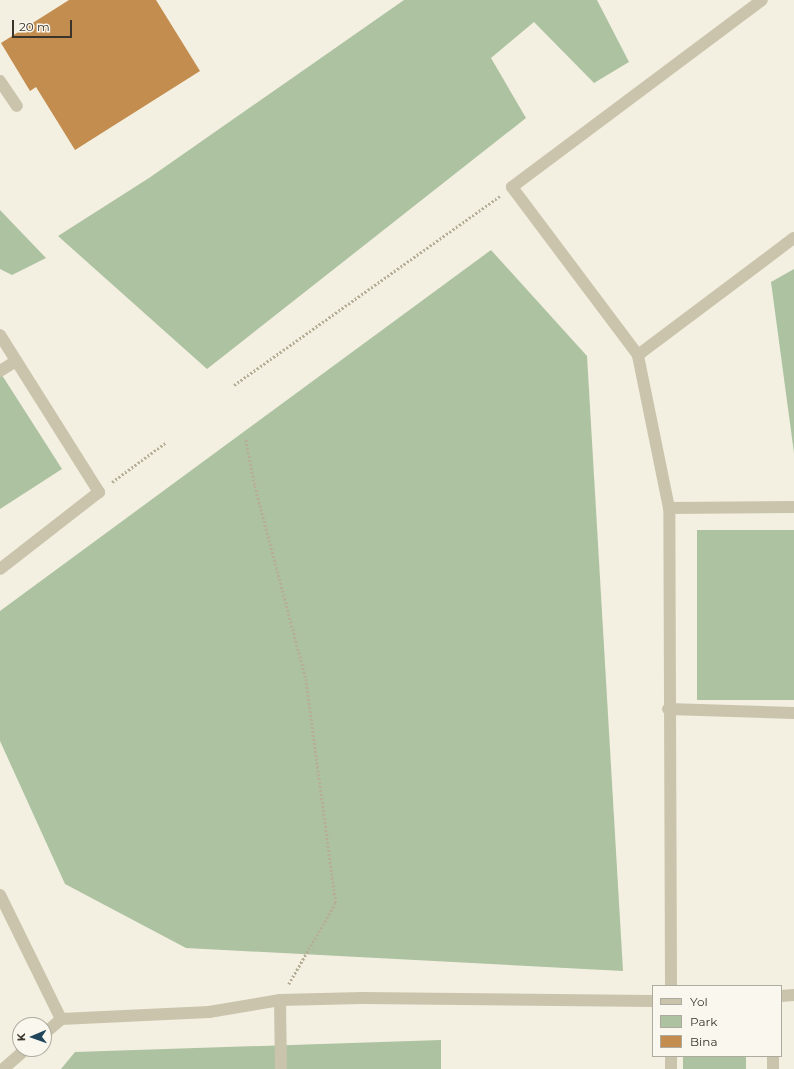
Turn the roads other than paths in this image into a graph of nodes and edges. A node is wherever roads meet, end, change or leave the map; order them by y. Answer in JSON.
{"nodes":[{"id":1,"x":762,"y":0,"type":"edge"},
{"id":2,"x":0,"y":81,"type":"edge"},
{"id":3,"x":17,"y":106,"type":"dead end"},
{"id":4,"x":794,"y":238,"type":"edge"},
{"id":5,"x":0,"y":335,"type":"edge"},
{"id":6,"x":638,"y":355,"type":"junction"},
{"id":7,"x":16,"y":361,"type":"junction"},
{"id":8,"x":0,"y":370,"type":"edge"},
{"id":9,"x":794,"y":507,"type":"edge"},
{"id":10,"x":669,"y":508,"type":"junction"},
{"id":11,"x":0,"y":569,"type":"edge"},
{"id":12,"x":668,"y":709,"type":"junction"},
{"id":13,"x":794,"y":713,"type":"edge"},
{"id":14,"x":0,"y":895,"type":"edge"},
{"id":15,"x":671,"y":985,"type":"edge"},
{"id":16,"x":782,"y":996,"type":"edge"},
{"id":17,"x":794,"y":996,"type":"edge"},
{"id":18,"x":280,"y":1000,"type":"junction"},
{"id":19,"x":652,"y":1001,"type":"edge"},
{"id":20,"x":61,"y":1019,"type":"junction"},
{"id":21,"x":52,"y":1027,"type":"edge"},
{"id":22,"x":17,"y":1057,"type":"edge"},
{"id":23,"x":671,"y":1057,"type":"edge"},
{"id":24,"x":773,"y":1057,"type":"edge"},
{"id":25,"x":3,"y":1069,"type":"edge"},
{"id":26,"x":281,"y":1069,"type":"edge"},
{"id":27,"x":672,"y":1069,"type":"edge"},
{"id":28,"x":773,"y":1069,"type":"edge"}],
"edges":[{"from":1,"to":6,"type":"street"},
{"from":2,"to":3,"type":"street"},
{"from":4,"to":6,"type":"street"},
{"from":5,"to":7,"type":"street"},
{"from":6,"to":10,"type":"street"},
{"from":7,"to":8,"type":"street"},
{"from":7,"to":11,"type":"street"},
{"from":9,"to":10,"type":"street"},
{"from":10,"to":12,"type":"street"},
{"from":12,"to":13,"type":"street"},
{"from":12,"to":15,"type":"street"},
{"from":14,"to":20,"type":"street"},
{"from":16,"to":17,"type":"street"},
{"from":18,"to":19,"type":"street"},
{"from":18,"to":20,"type":"street"},
{"from":18,"to":26,"type":"street"},
{"from":20,"to":21,"type":"street"},
{"from":22,"to":25,"type":"street"},
{"from":23,"to":27,"type":"street"},
{"from":24,"to":28,"type":"street"}]}
